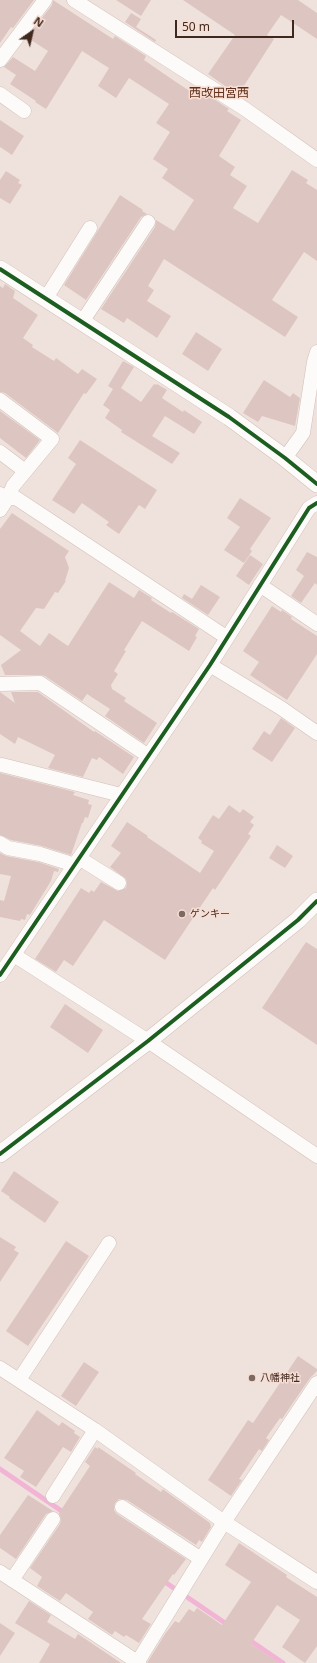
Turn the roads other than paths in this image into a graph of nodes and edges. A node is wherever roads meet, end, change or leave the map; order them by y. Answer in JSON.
{"nodes":[{"id":1,"x":45,"y":0,"type":"edge"},
{"id":2,"x":74,"y":0,"type":"edge"},
{"id":3,"x":0,"y":60,"type":"edge"},
{"id":4,"x":0,"y":94,"type":"edge"},
{"id":5,"x":24,"y":111,"type":"dead end"},
{"id":6,"x":317,"y":160,"type":"edge"},
{"id":7,"x":148,"y":222,"type":"dead end"},
{"id":8,"x":90,"y":228,"type":"dead end"},
{"id":9,"x":0,"y":269,"type":"edge"},
{"id":10,"x":46,"y":298,"type":"junction"},
{"id":11,"x":82,"y":322,"type":"junction"},
{"id":12,"x":317,"y":352,"type":"edge"},
{"id":13,"x":0,"y":400,"type":"edge"},
{"id":14,"x":0,"y":452,"type":"edge"},
{"id":15,"x":285,"y":458,"type":"junction"},
{"id":16,"x":25,"y":471,"type":"junction"},
{"id":17,"x":317,"y":484,"type":"edge"},
{"id":18,"x":4,"y":496,"type":"edge"},
{"id":19,"x":317,"y":503,"type":"edge"},
{"id":20,"x":0,"y":510,"type":"edge"},
{"id":21,"x":260,"y":585,"type":"junction"},
{"id":22,"x":317,"y":624,"type":"edge"},
{"id":23,"x":226,"y":637,"type":"junction"},
{"id":24,"x":210,"y":665,"type":"junction"},
{"id":25,"x":0,"y":684,"type":"edge"},
{"id":26,"x":317,"y":733,"type":"edge"},
{"id":27,"x":148,"y":755,"type":"junction"},
{"id":28,"x":2,"y":765,"type":"dead end"},
{"id":29,"x":121,"y":795,"type":"junction"},
{"id":30,"x":0,"y":843,"type":"edge"},
{"id":31,"x":77,"y":861,"type":"junction"},
{"id":32,"x":119,"y":883,"type":"dead end"},
{"id":33,"x":317,"y":901,"type":"edge"},
{"id":34,"x":14,"y":955,"type":"junction"},
{"id":35,"x":0,"y":975,"type":"edge"},
{"id":36,"x":148,"y":1042,"type":"junction"},
{"id":37,"x":0,"y":1154,"type":"edge"},
{"id":38,"x":317,"y":1156,"type":"edge"},
{"id":39,"x":109,"y":1243,"type":"dead end"},
{"id":40,"x":0,"y":1368,"type":"edge"},
{"id":41,"x":19,"y":1380,"type":"junction"},
{"id":42,"x":317,"y":1384,"type":"edge"},
{"id":43,"x":95,"y":1430,"type":"junction"},
{"id":44,"x":53,"y":1496,"type":"dead end"},
{"id":45,"x":122,"y":1507,"type":"dead end"},
{"id":46,"x":53,"y":1518,"type":"dead end"},
{"id":47,"x":224,"y":1522,"type":"junction"},
{"id":48,"x":201,"y":1559,"type":"junction"},
{"id":49,"x":0,"y":1572,"type":"edge"},
{"id":50,"x":12,"y":1580,"type":"junction"},
{"id":51,"x":317,"y":1582,"type":"edge"},
{"id":52,"x":138,"y":1663,"type":"edge"}],
"edges":[{"from":1,"to":3,"type":"street"},
{"from":2,"to":6,"type":"street"},
{"from":4,"to":5,"type":"street"},
{"from":7,"to":11,"type":"street"},
{"from":8,"to":10,"type":"street"},
{"from":9,"to":10,"type":"street"},
{"from":10,"to":11,"type":"street"},
{"from":11,"to":15,"type":"street"},
{"from":12,"to":15,"type":"street"},
{"from":13,"to":16,"type":"street"},
{"from":14,"to":16,"type":"street"},
{"from":15,"to":17,"type":"street"},
{"from":16,"to":18,"type":"street"},
{"from":18,"to":20,"type":"street"},
{"from":18,"to":23,"type":"street"},
{"from":19,"to":21,"type":"street"},
{"from":21,"to":22,"type":"street"},
{"from":21,"to":23,"type":"street"},
{"from":23,"to":24,"type":"street"},
{"from":24,"to":26,"type":"street"},
{"from":24,"to":27,"type":"street"},
{"from":25,"to":27,"type":"street"},
{"from":27,"to":29,"type":"street"},
{"from":28,"to":29,"type":"street"},
{"from":29,"to":31,"type":"street"},
{"from":30,"to":31,"type":"street"},
{"from":31,"to":32,"type":"street"},
{"from":31,"to":34,"type":"street"},
{"from":33,"to":36,"type":"street"},
{"from":34,"to":35,"type":"street"},
{"from":34,"to":36,"type":"street"},
{"from":36,"to":37,"type":"street"},
{"from":36,"to":38,"type":"street"},
{"from":39,"to":41,"type":"street"},
{"from":40,"to":41,"type":"street"},
{"from":41,"to":43,"type":"street"},
{"from":42,"to":47,"type":"street"},
{"from":43,"to":44,"type":"street"},
{"from":43,"to":47,"type":"street"},
{"from":45,"to":48,"type":"street"},
{"from":46,"to":50,"type":"street"},
{"from":47,"to":48,"type":"street"},
{"from":47,"to":51,"type":"street"},
{"from":48,"to":52,"type":"street"},
{"from":49,"to":50,"type":"street"},
{"from":50,"to":52,"type":"street"}]}
